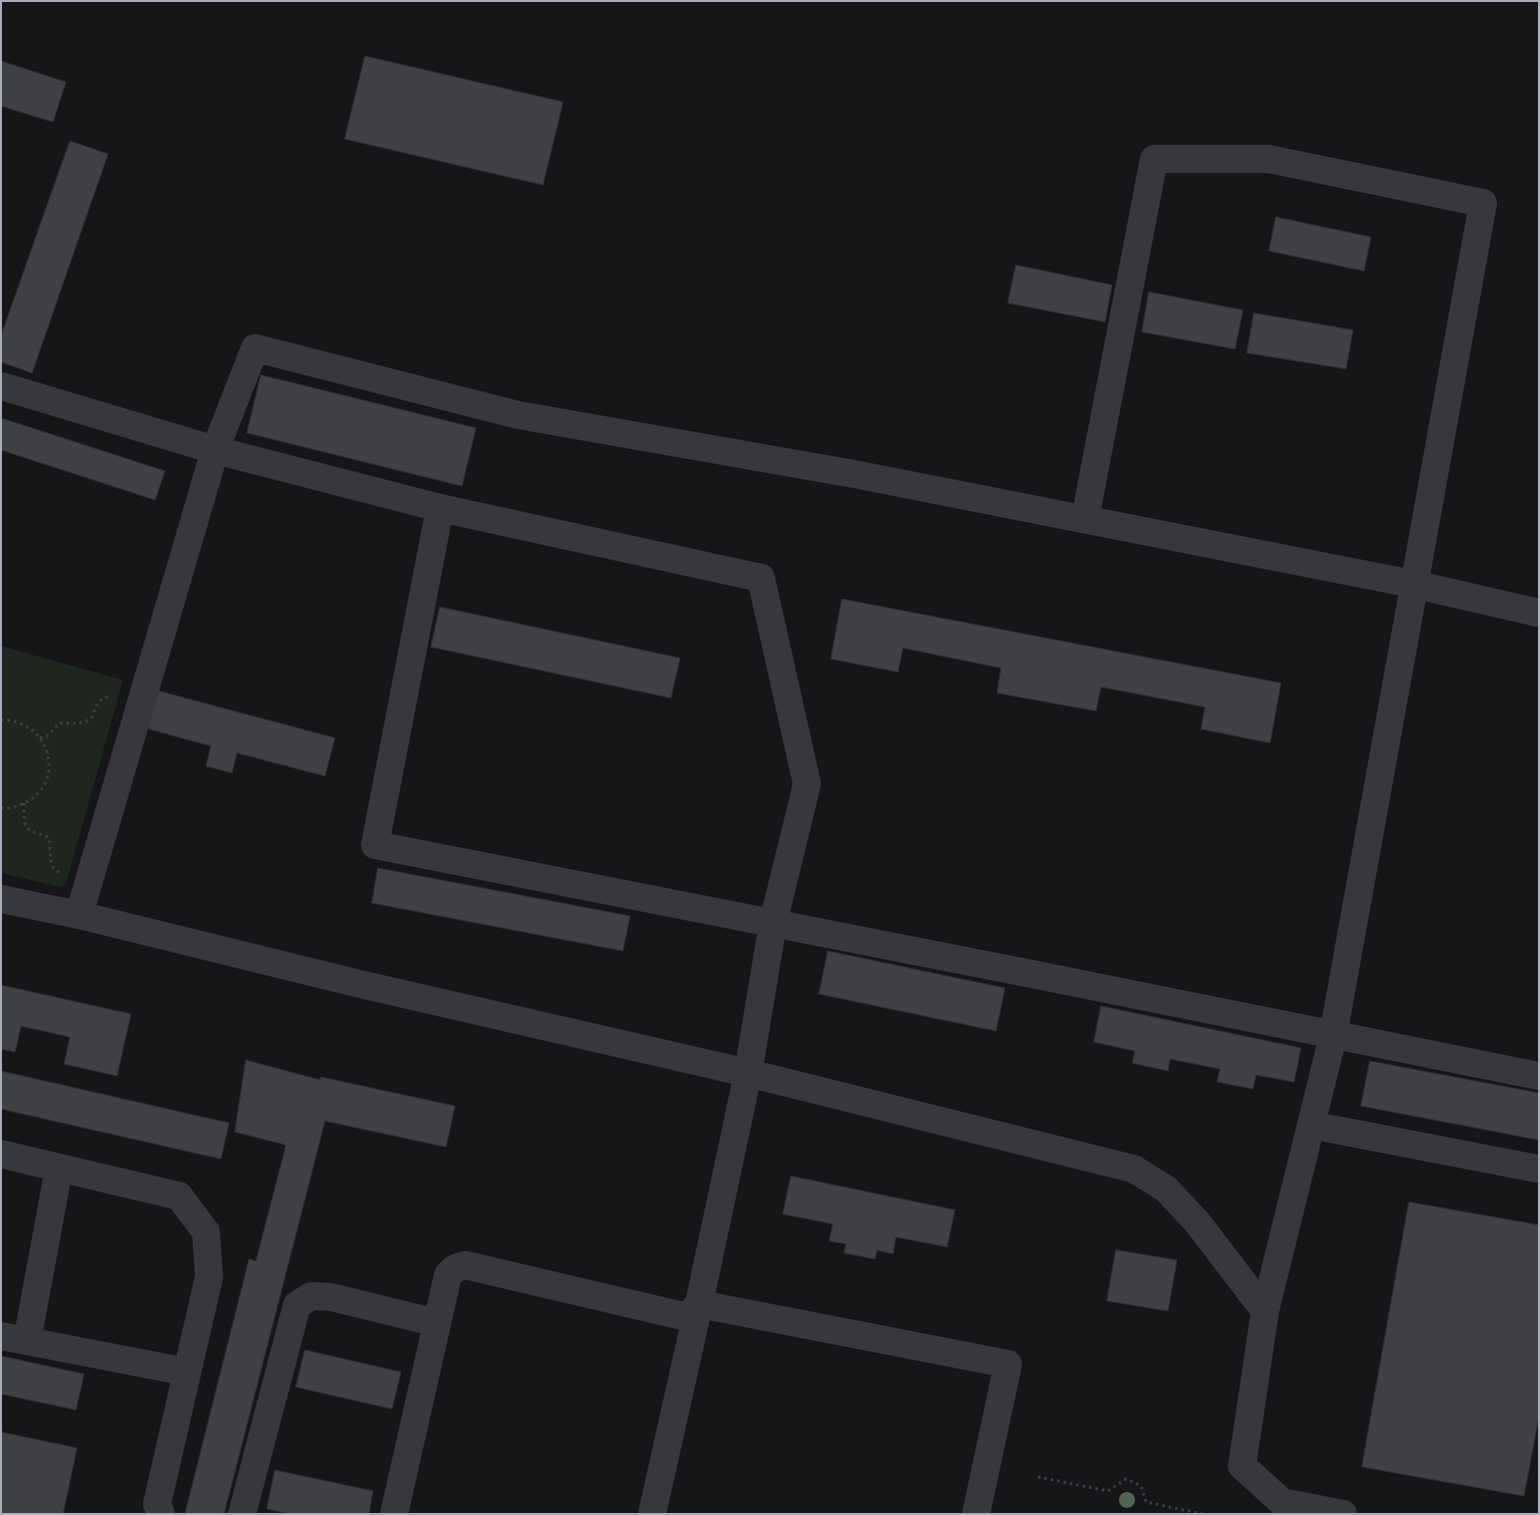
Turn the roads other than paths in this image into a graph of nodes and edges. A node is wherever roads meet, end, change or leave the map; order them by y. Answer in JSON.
{"nodes":[{"id":1,"x":1,"y":386,"type":"edge"},
{"id":2,"x":216,"y":450,"type":"junction"},
{"id":3,"x":440,"y":508,"type":"junction"},
{"id":4,"x":1085,"y":520,"type":"junction"},
{"id":5,"x":1413,"y":584,"type":"junction"},
{"id":6,"x":1539,"y":612,"type":"edge"},
{"id":7,"x":1,"y":899,"type":"edge"},
{"id":8,"x":79,"y":915,"type":"junction"},
{"id":9,"x":773,"y":923,"type":"junction"},
{"id":10,"x":1333,"y":1036,"type":"junction"},
{"id":11,"x":748,"y":1073,"type":"junction"},
{"id":12,"x":1539,"y":1076,"type":"edge"},
{"id":13,"x":1311,"y":1124,"type":"junction"},
{"id":14,"x":1,"y":1154,"type":"edge"},
{"id":15,"x":59,"y":1168,"type":"junction"},
{"id":16,"x":1539,"y":1169,"type":"edge"},
{"id":17,"x":699,"y":1304,"type":"junction"},
{"id":18,"x":1265,"y":1311,"type":"junction"},
{"id":19,"x":437,"y":1324,"type":"junction"},
{"id":20,"x":14,"y":1338,"type":"edge"},
{"id":21,"x":187,"y":1372,"type":"junction"},
{"id":22,"x":161,"y":1514,"type":"edge"},
{"id":23,"x":242,"y":1514,"type":"edge"},
{"id":24,"x":394,"y":1514,"type":"edge"},
{"id":25,"x":652,"y":1514,"type":"edge"},
{"id":26,"x":976,"y":1514,"type":"edge"},
{"id":27,"x":1342,"y":1514,"type":"edge"}],
"edges":[{"from":1,"to":2,"type":"lane"},
{"from":2,"to":3,"type":"lane"},
{"from":2,"to":4,"type":"lane"},
{"from":2,"to":8,"type":"lane"},
{"from":3,"to":9,"type":"lane"},
{"from":3,"to":9,"type":"lane"},
{"from":4,"to":5,"type":"lane"},
{"from":4,"to":5,"type":"lane"},
{"from":5,"to":6,"type":"lane"},
{"from":5,"to":10,"type":"lane"},
{"from":7,"to":8,"type":"lane"},
{"from":8,"to":11,"type":"lane"},
{"from":9,"to":10,"type":"lane"},
{"from":9,"to":11,"type":"lane"},
{"from":10,"to":12,"type":"lane"},
{"from":10,"to":13,"type":"lane"},
{"from":11,"to":17,"type":"lane"},
{"from":11,"to":18,"type":"lane"},
{"from":13,"to":16,"type":"lane"},
{"from":13,"to":18,"type":"lane"},
{"from":14,"to":15,"type":"lane"},
{"from":15,"to":20,"type":"lane"},
{"from":15,"to":21,"type":"lane"},
{"from":17,"to":19,"type":"lane"},
{"from":17,"to":25,"type":"lane"},
{"from":17,"to":26,"type":"lane"},
{"from":18,"to":27,"type":"lane"},
{"from":19,"to":23,"type":"lane"},
{"from":19,"to":24,"type":"lane"},
{"from":20,"to":21,"type":"lane"},
{"from":21,"to":22,"type":"lane"}]}
